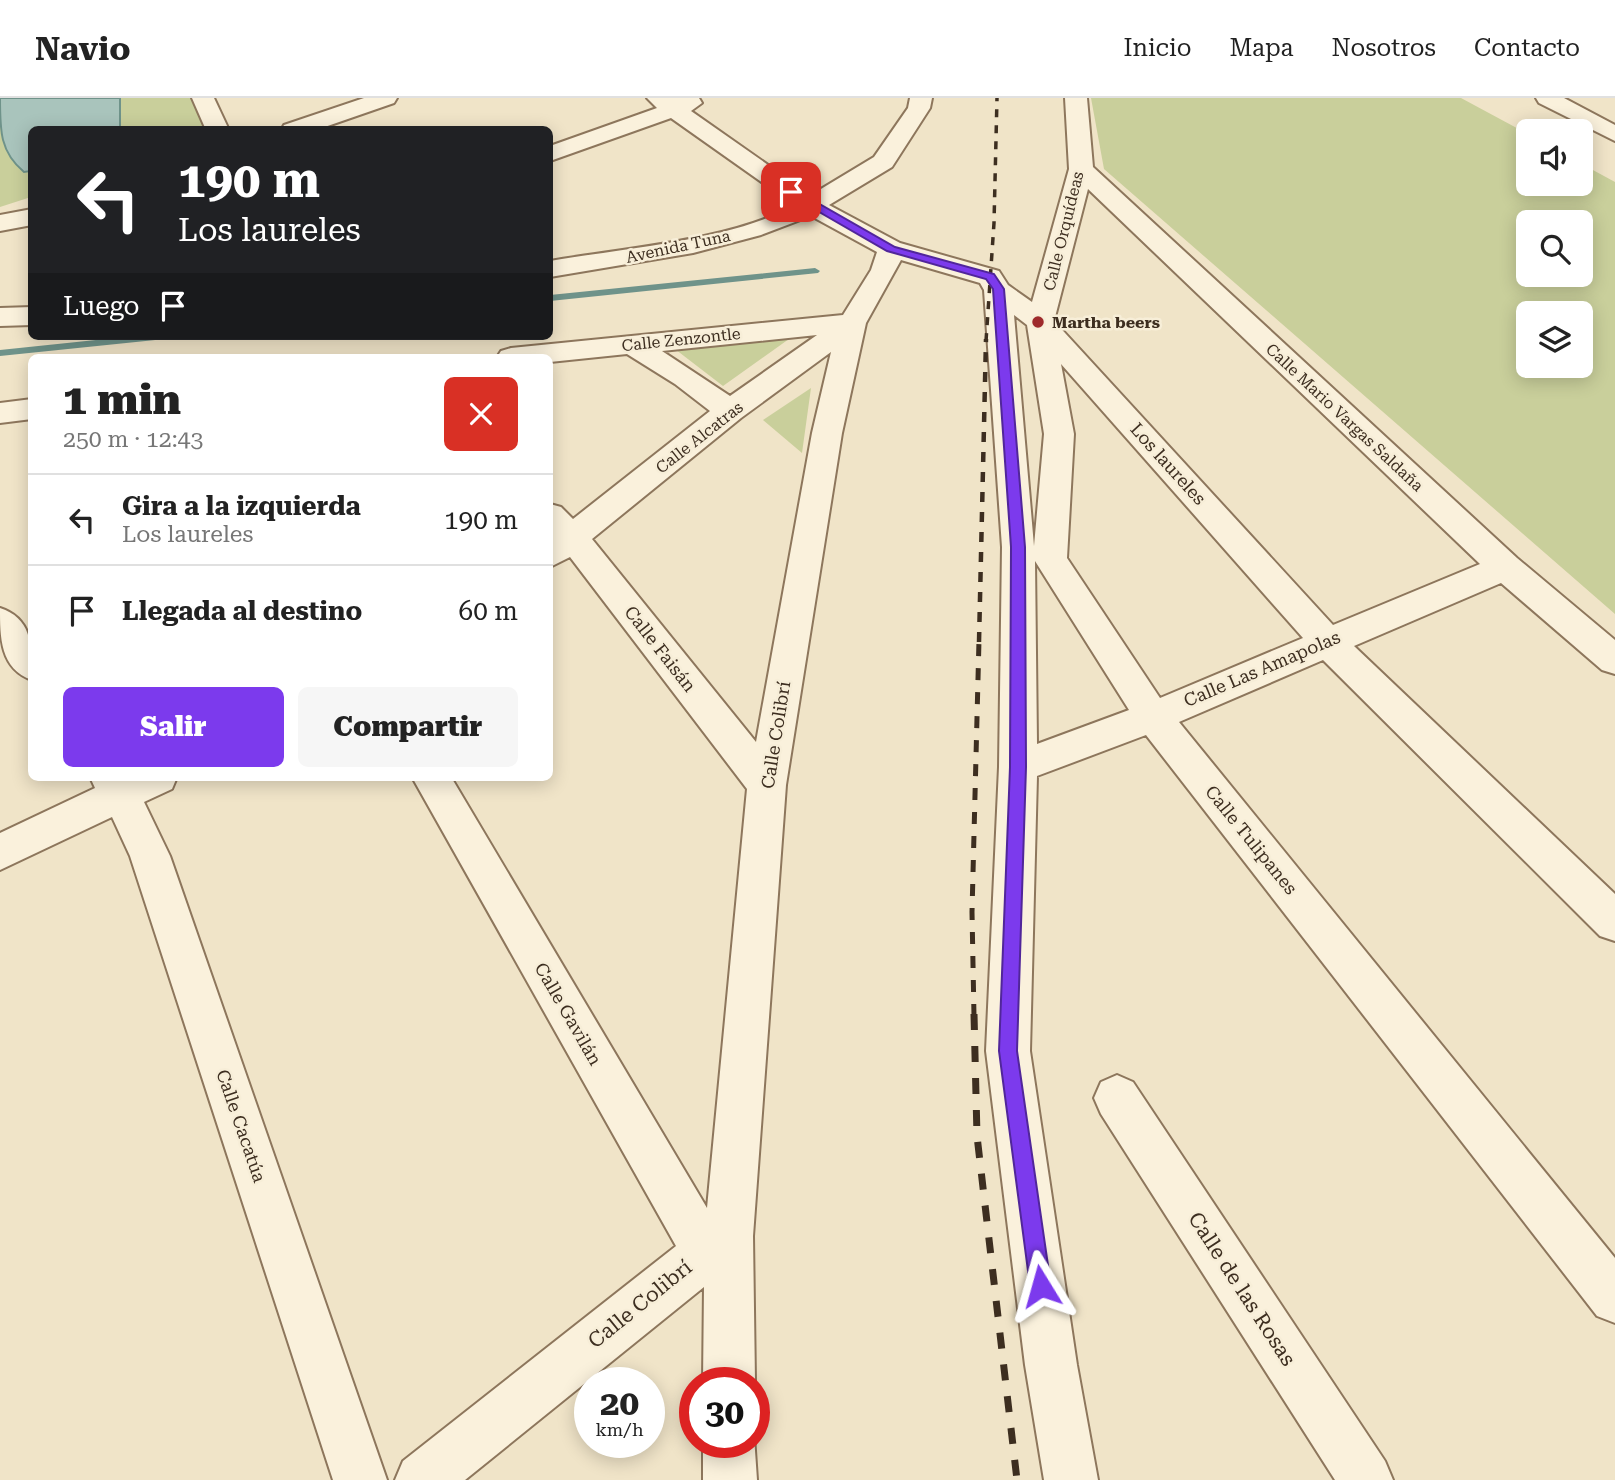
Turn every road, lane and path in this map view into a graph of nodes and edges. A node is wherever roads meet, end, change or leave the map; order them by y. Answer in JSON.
{"nodes":[{"id":1,"x":203,"y":98,"type":"edge"},
{"id":2,"x":386,"y":98,"type":"edge"},
{"id":3,"x":703,"y":98,"type":"edge"},
{"id":4,"x":921,"y":98,"type":"edge"},
{"id":5,"x":1076,"y":98,"type":"edge"},
{"id":6,"x":1547,"y":98,"type":"edge"},
{"id":7,"x":665,"y":104,"type":"edge"},
{"id":8,"x":216,"y":126,"type":"edge"},
{"id":9,"x":304,"y":126,"type":"edge"},
{"id":10,"x":1615,"y":134,"type":"edge"},
{"id":11,"x":553,"y":153,"type":"edge"},
{"id":12,"x":1081,"y":169,"type":"junction"},
{"id":13,"x":811,"y":206,"type":"junction"},
{"id":14,"x":28,"y":218,"type":"edge"},
{"id":15,"x":0,"y":223,"type":"edge"},
{"id":16,"x":891,"y":249,"type":"junction"},
{"id":17,"x":553,"y":268,"type":"edge"},
{"id":18,"x":998,"y":289,"type":"junction"},
{"id":19,"x":28,"y":316,"type":"edge"},
{"id":20,"x":0,"y":317,"type":"edge"},
{"id":21,"x":1040,"y":322,"type":"junction"},
{"id":22,"x":852,"y":323,"type":"junction"},
{"id":23,"x":630,"y":344,"type":"junction"},
{"id":24,"x":538,"y":354,"type":"edge"},
{"id":25,"x":28,"y":410,"type":"edge"},
{"id":26,"x":730,"y":411,"type":"junction"},
{"id":27,"x":0,"y":413,"type":"edge"},
{"id":28,"x":557,"y":536,"type":"edge"},
{"id":29,"x":1505,"y":567,"type":"junction"},
{"id":30,"x":0,"y":621,"type":"edge"},
{"id":31,"x":1326,"y":641,"type":"junction"},
{"id":32,"x":28,"y":660,"type":"edge"},
{"id":33,"x":1615,"y":660,"type":"edge"},
{"id":34,"x":1153,"y":717,"type":"junction"},
{"id":35,"x":1018,"y":767,"type":"junction"},
{"id":36,"x":433,"y":781,"type":"edge"},
{"id":37,"x":129,"y":782,"type":"edge"},
{"id":38,"x":767,"y":785,"type":"junction"},
{"id":39,"x":0,"y":852,"type":"edge"},
{"id":40,"x":1615,"y":922,"type":"edge"},
{"id":41,"x":1117,"y":1098,"type":"dead end"},
{"id":42,"x":717,"y":1244,"type":"junction"},
{"id":43,"x":1615,"y":1298,"type":"edge"},
{"id":44,"x":728,"y":1367,"type":"edge"},
{"id":45,"x":730,"y":1458,"type":"edge"},
{"id":46,"x":360,"y":1480,"type":"edge"},
{"id":47,"x":422,"y":1480,"type":"edge"},
{"id":48,"x":730,"y":1480,"type":"edge"},
{"id":49,"x":1071,"y":1480,"type":"edge"},
{"id":50,"x":1366,"y":1480,"type":"edge"}],
"edges":[{"from":1,"to":8,"type":"street"},
{"from":2,"to":9,"type":"street"},
{"from":3,"to":7,"type":"street"},
{"from":4,"to":13,"type":"street","name":"Avenida Tuna"},
{"from":5,"to":12,"type":"street","name":"Calle Orquídeas"},
{"from":6,"to":10,"type":"street"},
{"from":7,"to":11,"type":"street"},
{"from":7,"to":13,"type":"street","name":"Los laureles"},
{"from":12,"to":21,"type":"street","name":"Calle Orquídeas"},
{"from":12,"to":29,"type":"street","name":"Calle Mario Vargas Saldaña"},
{"from":13,"to":16,"type":"street","name":"Los laureles"},
{"from":13,"to":17,"type":"street","name":"Avenida Tuna"},
{"from":14,"to":15,"type":"street"},
{"from":16,"to":18,"type":"street","name":"Los laureles"},
{"from":16,"to":22,"type":"street","name":"Calle Colibrí"},
{"from":18,"to":21,"type":"street","name":"Los laureles"},
{"from":18,"to":35,"type":"street"},
{"from":19,"to":20,"type":"street"},
{"from":21,"to":31,"type":"street","name":"Los laureles"},
{"from":21,"to":34,"type":"street","name":"Calle Tulipanes"},
{"from":22,"to":23,"type":"street","name":"Calle Zenzontle"},
{"from":22,"to":26,"type":"street","name":"Calle Alcatras"},
{"from":22,"to":38,"type":"street","name":"Calle Colibrí"},
{"from":23,"to":24,"type":"street","name":"Calle Zenzontle"},
{"from":23,"to":26,"type":"street"},
{"from":25,"to":27,"type":"street"},
{"from":26,"to":28,"type":"street","name":"Calle Alcatras"},
{"from":28,"to":38,"type":"street","name":"Calle Faisán"},
{"from":29,"to":31,"type":"street","name":"Calle Las Amapolas"},
{"from":29,"to":33,"type":"street","name":"Calle Mario Vargas Saldaña"},
{"from":30,"to":32,"type":"street"},
{"from":31,"to":34,"type":"street","name":"Calle Las Amapolas"},
{"from":31,"to":40,"type":"street","name":"Los laureles"},
{"from":34,"to":35,"type":"street","name":"Calle Las Amapolas"},
{"from":34,"to":43,"type":"street","name":"Calle Tulipanes"},
{"from":35,"to":49,"type":"street"},
{"from":36,"to":42,"type":"street","name":"Calle Gavilán"},
{"from":37,"to":39,"type":"street"},
{"from":37,"to":46,"type":"street","name":"Calle Cacatúa"},
{"from":38,"to":42,"type":"street","name":"Calle Colibrí"},
{"from":41,"to":50,"type":"street","name":"Calle de las Rosas"},
{"from":42,"to":44,"type":"street","name":"Calle Colibrí"},
{"from":42,"to":47,"type":"street","name":"Calle Colibrí"},
{"from":45,"to":48,"type":"street"}]}
